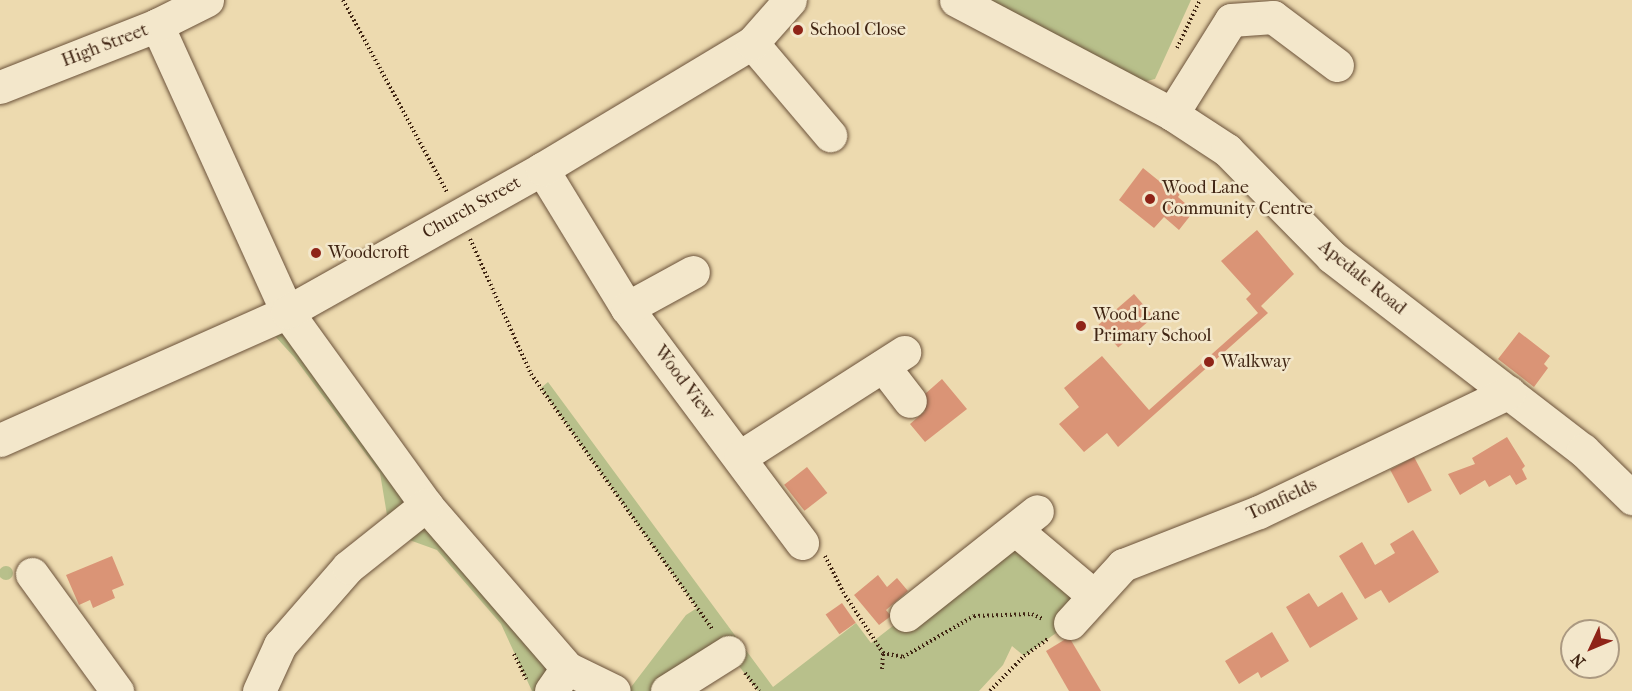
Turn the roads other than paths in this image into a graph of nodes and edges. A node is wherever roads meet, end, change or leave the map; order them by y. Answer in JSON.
{"nodes":[{"id":1,"x":207,"y":0,"type":"edge"},
{"id":2,"x":790,"y":0,"type":"edge"},
{"id":3,"x":956,"y":0,"type":"edge"},
{"id":4,"x":157,"y":25,"type":"junction"},
{"id":5,"x":752,"y":43,"type":"junction"},
{"id":6,"x":1337,"y":65,"type":"dead end"},
{"id":7,"x":0,"y":87,"type":"edge"},
{"id":8,"x":1172,"y":114,"type":"junction"},
{"id":9,"x":830,"y":135,"type":"dead end"},
{"id":10,"x":542,"y":169,"type":"junction"},
{"id":11,"x":693,"y":272,"type":"dead end"},
{"id":12,"x":627,"y":308,"type":"junction"},
{"id":13,"x":287,"y":312,"type":"junction"},
{"id":14,"x":1509,"y":392,"type":"junction"},
{"id":15,"x":910,"y":401,"type":"dead end"},
{"id":16,"x":0,"y":440,"type":"edge"},
{"id":17,"x":749,"y":470,"type":"junction"},
{"id":18,"x":1632,"y":498,"type":"edge"},
{"id":19,"x":426,"y":505,"type":"junction"},
{"id":20,"x":813,"y":548,"type":"road end"},
{"id":21,"x":32,"y":574,"type":"dead end"},
{"id":22,"x":1093,"y":594,"type":"junction"},
{"id":23,"x":906,"y":615,"type":"dead end"},
{"id":24,"x":1067,"y":626,"type":"road end"},
{"id":25,"x":729,"y":652,"type":"road end"},
{"id":26,"x":559,"y":680,"type":"edge"},
{"id":27,"x":117,"y":691,"type":"edge"},
{"id":28,"x":259,"y":691,"type":"edge"},
{"id":29,"x":614,"y":691,"type":"edge"},
{"id":30,"x":667,"y":691,"type":"edge"}],
"edges":[{"from":1,"to":4,"type":"street","name":"High Street"},
{"from":2,"to":5,"type":"street","name":"Church Street"},
{"from":3,"to":8,"type":"street","name":"Apedale Road"},
{"from":4,"to":7,"type":"street","name":"High Street"},
{"from":4,"to":13,"type":"street"},
{"from":5,"to":9,"type":"street"},
{"from":5,"to":10,"type":"street","name":"Church Street"},
{"from":6,"to":8,"type":"street"},
{"from":8,"to":14,"type":"street","name":"Apedale Road"},
{"from":10,"to":12,"type":"street","name":"Wood View"},
{"from":10,"to":13,"type":"street","name":"Church Street"},
{"from":11,"to":12,"type":"street"},
{"from":12,"to":17,"type":"street","name":"Wood View"},
{"from":13,"to":16,"type":"street","name":"Church Street"},
{"from":13,"to":19,"type":"street"},
{"from":14,"to":18,"type":"street","name":"Apedale Road"},
{"from":14,"to":22,"type":"street","name":"Tomfields"},
{"from":15,"to":17,"type":"street"},
{"from":17,"to":20,"type":"street","name":"Wood View"},
{"from":19,"to":26,"type":"street"},
{"from":19,"to":28,"type":"street"},
{"from":21,"to":27,"type":"street"},
{"from":22,"to":23,"type":"street"},
{"from":22,"to":24,"type":"street","name":"Tomfields"},
{"from":25,"to":30,"type":"street"},
{"from":26,"to":29,"type":"street"}]}
